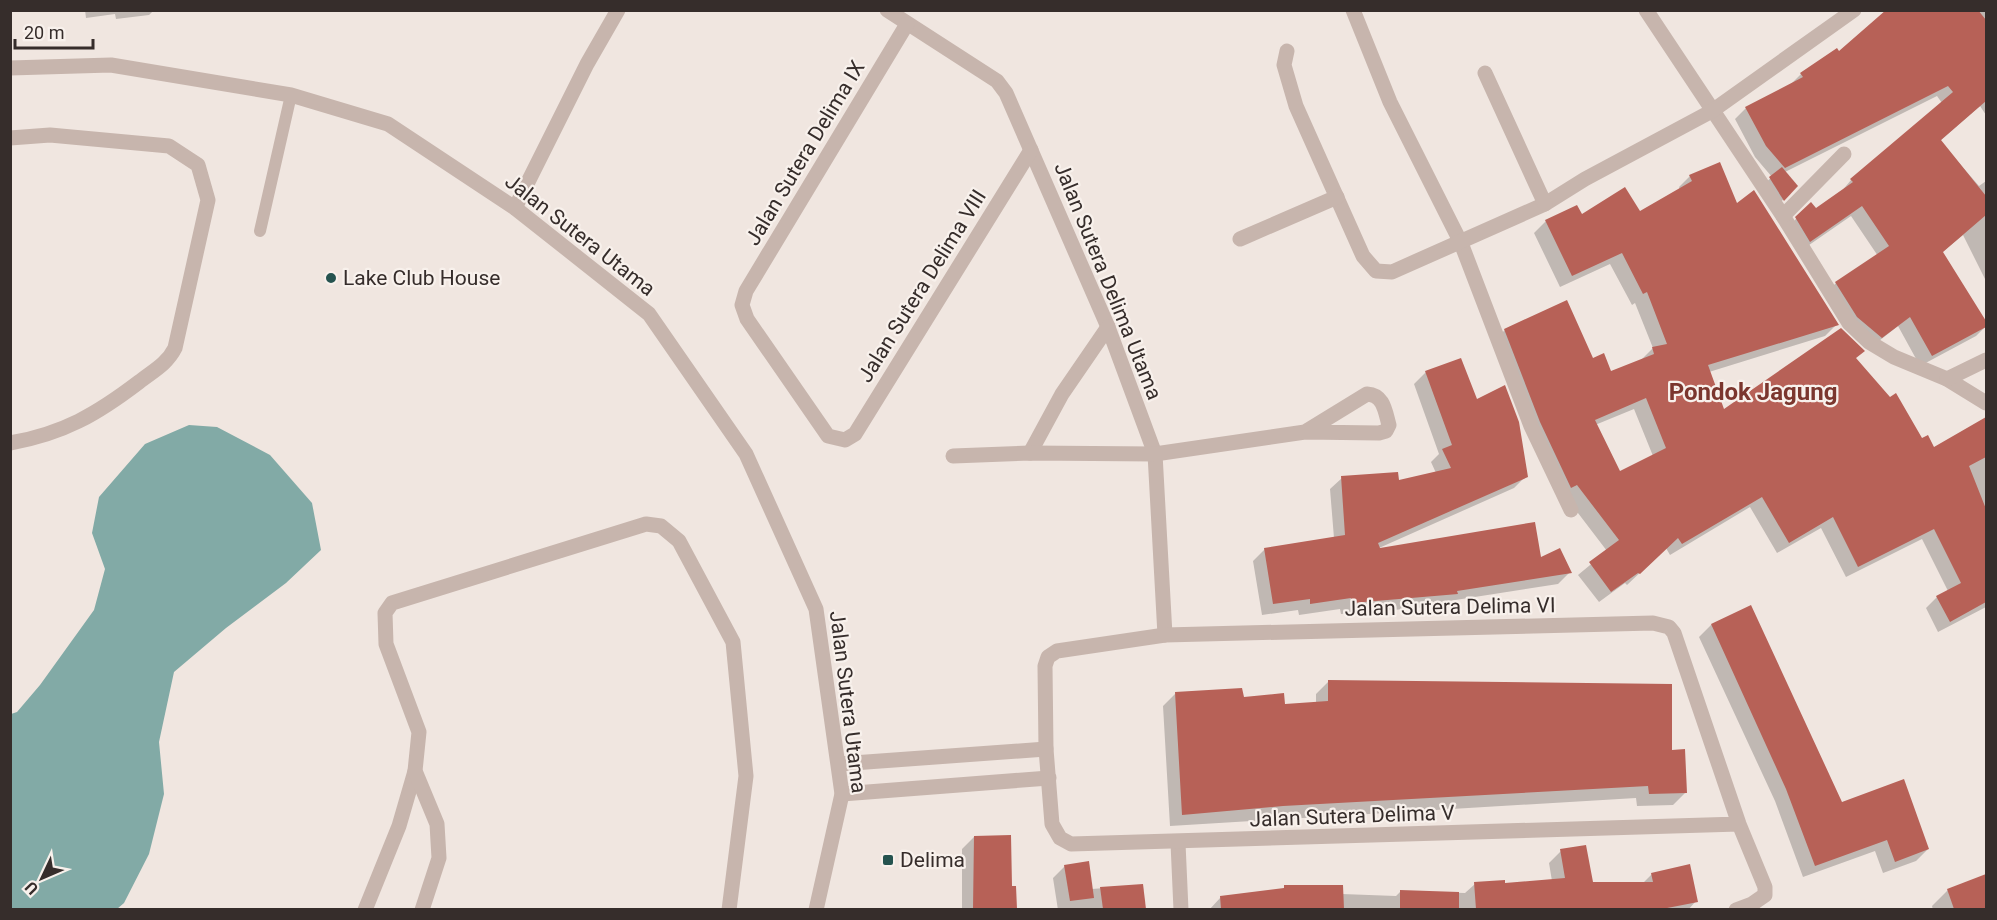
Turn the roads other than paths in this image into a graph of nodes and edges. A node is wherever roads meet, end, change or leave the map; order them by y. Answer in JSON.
{"nodes":[{"id":1,"x":618,"y":10,"type":"edge"},
{"id":2,"x":887,"y":10,"type":"edge"},
{"id":3,"x":1353,"y":10,"type":"edge"},
{"id":4,"x":1646,"y":10,"type":"edge"},
{"id":5,"x":1854,"y":10,"type":"edge"},
{"id":6,"x":907,"y":24,"type":"junction"},
{"id":7,"x":1287,"y":51,"type":"dead end"},
{"id":8,"x":10,"y":68,"type":"edge"},
{"id":9,"x":1485,"y":73,"type":"dead end"},
{"id":10,"x":291,"y":95,"type":"junction"},
{"id":11,"x":1712,"y":111,"type":"junction"},
{"id":12,"x":10,"y":138,"type":"edge"},
{"id":13,"x":1031,"y":150,"type":"junction"},
{"id":14,"x":1844,"y":154,"type":"dead end"},
{"id":15,"x":1337,"y":197,"type":"junction"},
{"id":16,"x":1545,"y":204,"type":"junction"},
{"id":17,"x":515,"y":208,"type":"junction"},
{"id":18,"x":1783,"y":216,"type":"junction"},
{"id":19,"x":260,"y":231,"type":"dead end"},
{"id":20,"x":1240,"y":239,"type":"dead end"},
{"id":21,"x":1461,"y":243,"type":"junction"},
{"id":22,"x":1108,"y":327,"type":"junction"},
{"id":23,"x":1986,"y":360,"type":"edge"},
{"id":24,"x":1947,"y":379,"type":"junction"},
{"id":25,"x":1986,"y":403,"type":"edge"},
{"id":26,"x":1305,"y":432,"type":"junction"},
{"id":27,"x":845,"y":440,"type":"joint"},
{"id":28,"x":10,"y":443,"type":"edge"},
{"id":29,"x":1030,"y":453,"type":"junction"},
{"id":30,"x":1155,"y":454,"type":"junction"},
{"id":31,"x":952,"y":456,"type":"dead end"},
{"id":32,"x":1571,"y":510,"type":"dead end"},
{"id":33,"x":1165,"y":635,"type":"junction"},
{"id":34,"x":1046,"y":749,"type":"junction"},
{"id":35,"x":839,"y":764,"type":"junction"},
{"id":36,"x":415,"y":771,"type":"junction"},
{"id":37,"x":1048,"y":778,"type":"junction"},
{"id":38,"x":842,"y":794,"type":"junction"},
{"id":39,"x":1740,"y":824,"type":"junction"},
{"id":40,"x":1178,"y":843,"type":"junction"},
{"id":41,"x":365,"y":909,"type":"edge"},
{"id":42,"x":422,"y":909,"type":"edge"},
{"id":43,"x":729,"y":909,"type":"edge"},
{"id":44,"x":816,"y":909,"type":"edge"},
{"id":45,"x":1181,"y":909,"type":"edge"},
{"id":46,"x":1736,"y":909,"type":"edge"}],
"edges":[{"from":1,"to":17,"type":"street"},
{"from":2,"to":6,"type":"street","name":"Jalan Sutera Delima Utama"},
{"from":3,"to":21,"type":"street"},
{"from":4,"to":11,"type":"street"},
{"from":5,"to":11,"type":"street"},
{"from":6,"to":13,"type":"street","name":"Jalan Sutera Delima Utama"},
{"from":6,"to":27,"type":"street","name":"Jalan Sutera Delima IX"},
{"from":7,"to":15,"type":"street"},
{"from":8,"to":10,"type":"street","name":"Jalan Sutera Utama"},
{"from":9,"to":16,"type":"street"},
{"from":10,"to":17,"type":"street","name":"Jalan Sutera Utama"},
{"from":10,"to":19,"type":"lane"},
{"from":11,"to":16,"type":"street"},
{"from":11,"to":18,"type":"street"},
{"from":12,"to":28,"type":"street"},
{"from":13,"to":22,"type":"street","name":"Jalan Sutera Delima Utama"},
{"from":13,"to":27,"type":"street","name":"Jalan Sutera Delima VIII"},
{"from":14,"to":18,"type":"street"},
{"from":15,"to":20,"type":"street"},
{"from":15,"to":21,"type":"street"},
{"from":16,"to":21,"type":"street"},
{"from":17,"to":35,"type":"street","name":"Jalan Sutera Utama"},
{"from":18,"to":24,"type":"street"},
{"from":21,"to":32,"type":"street"},
{"from":22,"to":29,"type":"street"},
{"from":22,"to":30,"type":"street","name":"Jalan Sutera Delima Utama"},
{"from":23,"to":24,"type":"street"},
{"from":24,"to":25,"type":"street"},
{"from":26,"to":26,"type":"street"},
{"from":26,"to":30,"type":"street"},
{"from":29,"to":30,"type":"street"},
{"from":29,"to":31,"type":"street"},
{"from":30,"to":33,"type":"street","name":"Jalan Sutera Delima Utama"},
{"from":33,"to":34,"type":"street","name":"Jalan Sutera Delima VI"},
{"from":33,"to":39,"type":"street","name":"Jalan Sutera Delima VI"},
{"from":34,"to":35,"type":"street"},
{"from":34,"to":37,"type":"street","name":"Jalan Sutera Delima V"},
{"from":35,"to":38,"type":"street","name":"Jalan Sutera Utama"},
{"from":36,"to":41,"type":"street"},
{"from":36,"to":42,"type":"street"},
{"from":36,"to":43,"type":"street"},
{"from":37,"to":38,"type":"street"},
{"from":37,"to":40,"type":"street","name":"Jalan Sutera Delima V"},
{"from":38,"to":44,"type":"street","name":"Jalan Sutera Utama"},
{"from":39,"to":40,"type":"street","name":"Jalan Sutera Delima V"},
{"from":39,"to":46,"type":"street","name":"Jalan Sutera Delima VI"},
{"from":40,"to":45,"type":"street"}]}
